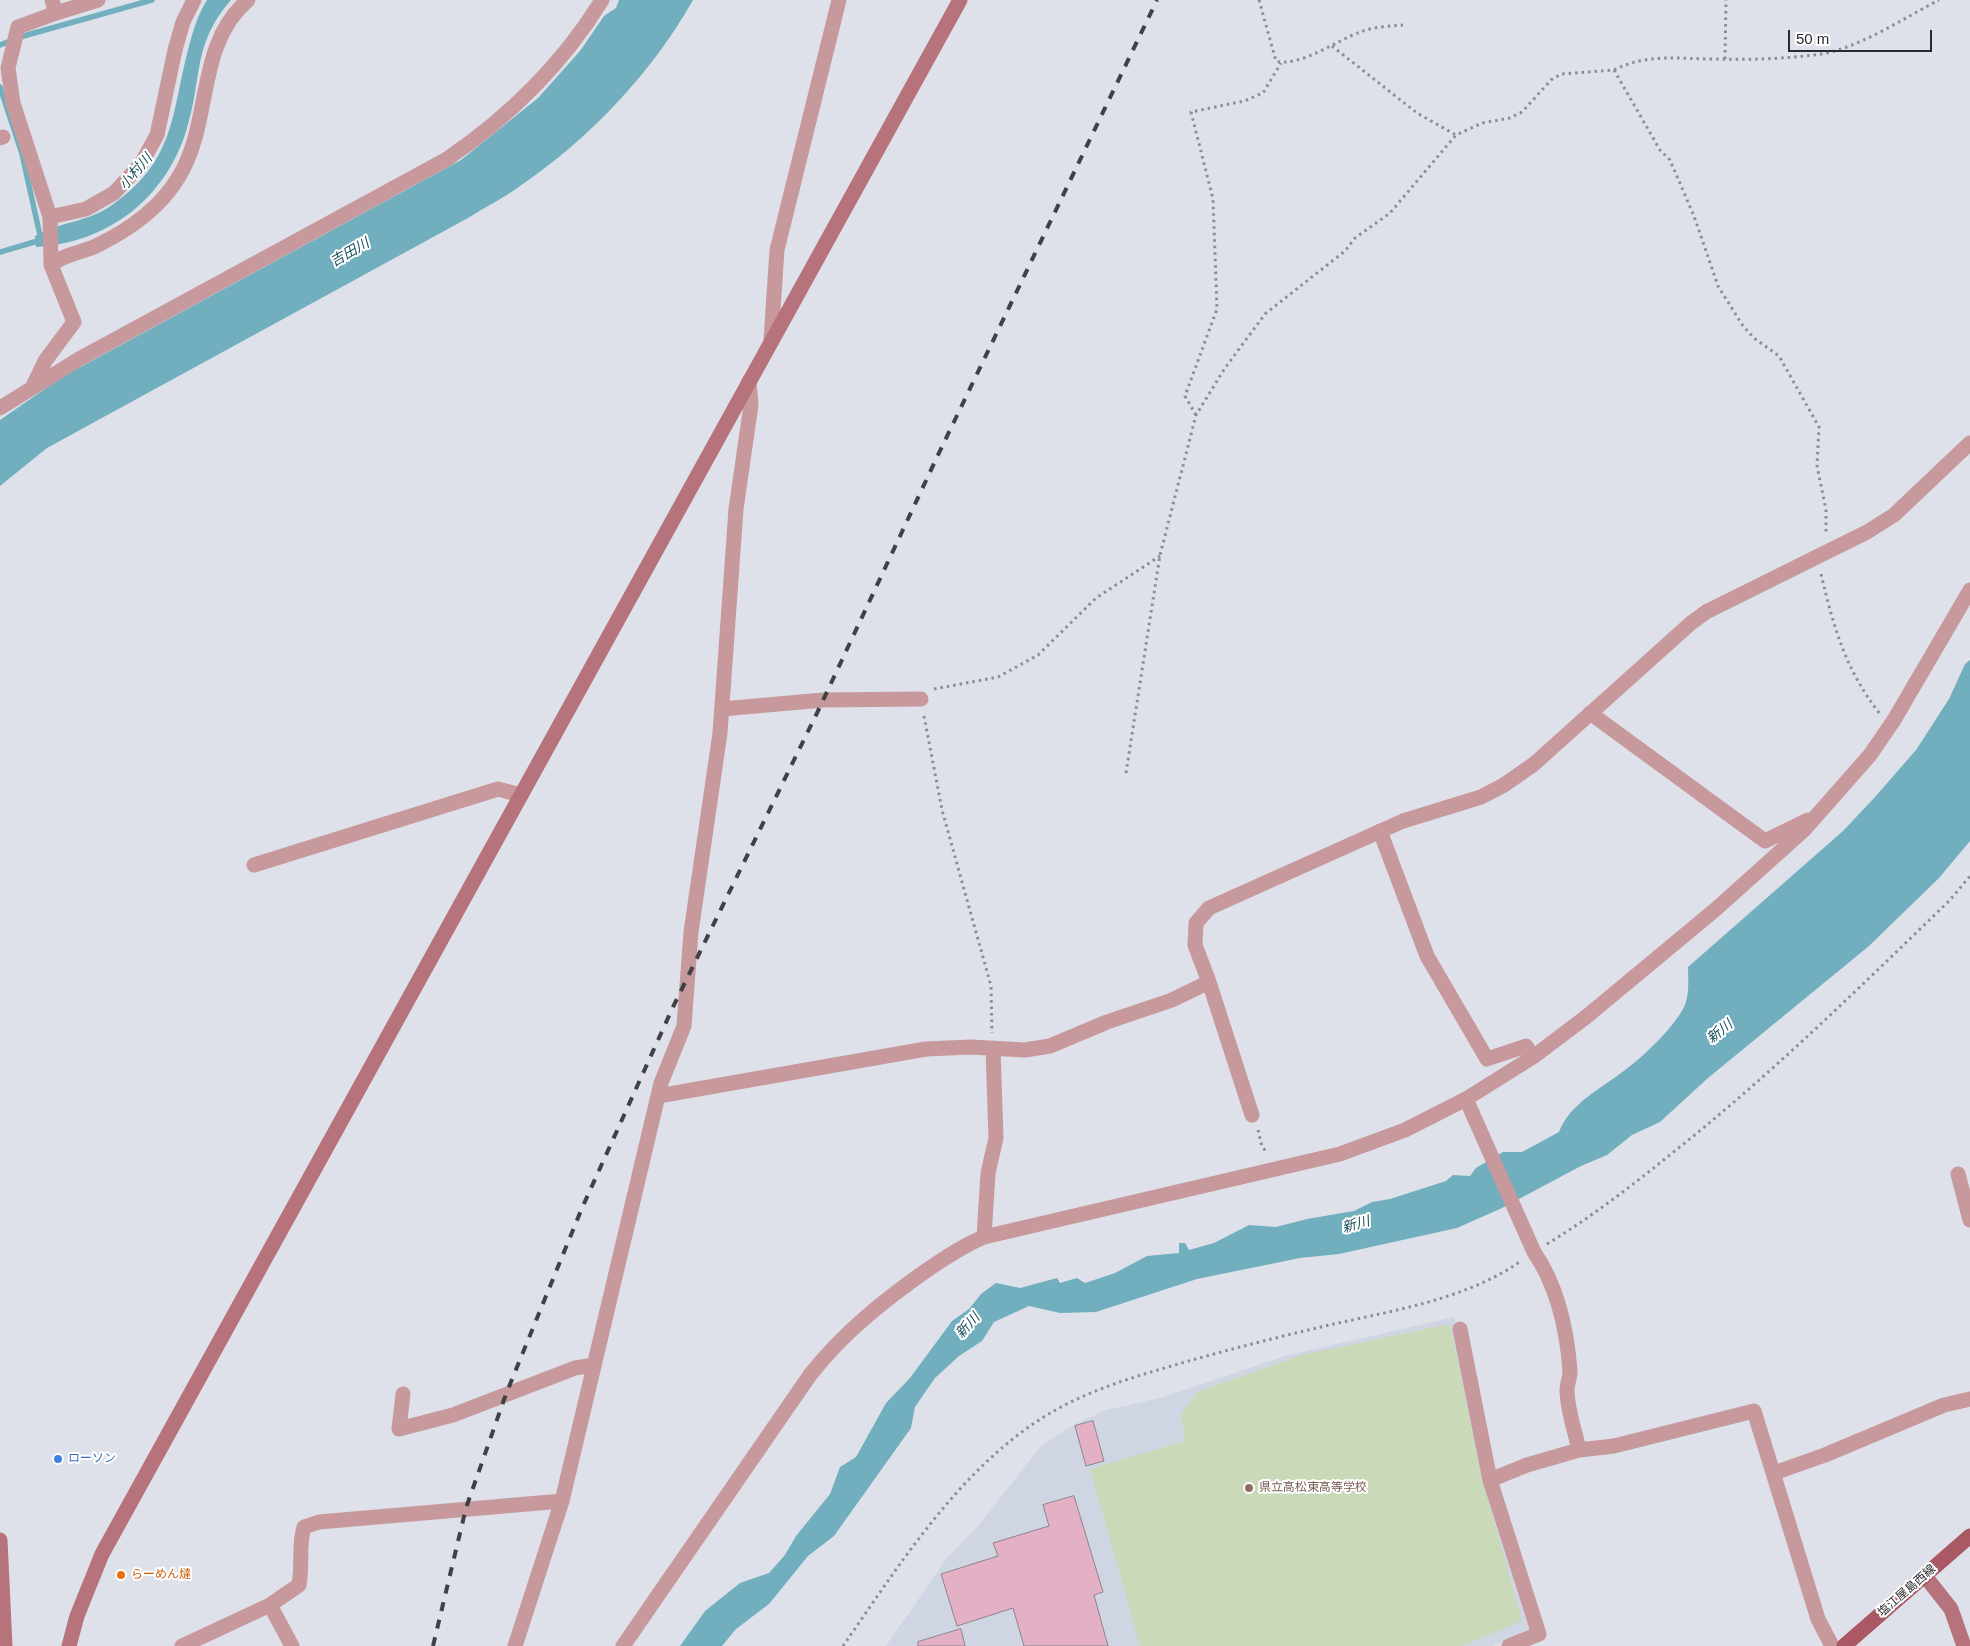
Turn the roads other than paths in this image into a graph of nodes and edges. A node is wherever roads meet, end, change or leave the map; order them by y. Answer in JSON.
{"nodes":[{"id":1,"x":98,"y":0,"type":"edge"},
{"id":2,"x":194,"y":0,"type":"edge"},
{"id":3,"x":248,"y":0,"type":"edge"},
{"id":4,"x":602,"y":0,"type":"edge"},
{"id":5,"x":839,"y":0,"type":"edge"},
{"id":6,"x":960,"y":0,"type":"edge"},
{"id":7,"x":54,"y":6,"type":"edge"},
{"id":8,"x":51,"y":222,"type":"junction"},
{"id":9,"x":52,"y":260,"type":"junction"},
{"id":10,"x":771,"y":340,"type":"junction"},
{"id":11,"x":749,"y":381,"type":"junction"},
{"id":12,"x":33,"y":386,"type":"junction"},
{"id":13,"x":0,"y":408,"type":"edge"},
{"id":14,"x":1970,"y":443,"type":"edge"},
{"id":15,"x":1970,"y":590,"type":"edge"},
{"id":16,"x":921,"y":698,"type":"road end"},
{"id":17,"x":722,"y":709,"type":"junction"},
{"id":18,"x":1590,"y":713,"type":"junction"},
{"id":19,"x":521,"y":795,"type":"junction"},
{"id":20,"x":1816,"y":816,"type":"junction"},
{"id":21,"x":1380,"y":831,"type":"junction"},
{"id":22,"x":254,"y":864,"type":"dead end"},
{"id":23,"x":1209,"y":982,"type":"junction"},
{"id":24,"x":993,"y":1048,"type":"junction"},
{"id":25,"x":1533,"y":1057,"type":"junction"},
{"id":26,"x":658,"y":1096,"type":"junction"},
{"id":27,"x":1466,"y":1099,"type":"junction"},
{"id":28,"x":1252,"y":1115,"type":"road end"},
{"id":29,"x":1958,"y":1174,"type":"dead end"},
{"id":30,"x":1970,"y":1220,"type":"edge"},
{"id":31,"x":984,"y":1237,"type":"junction"},
{"id":32,"x":1460,"y":1328,"type":"dead end"},
{"id":33,"x":594,"y":1365,"type":"junction"},
{"id":34,"x":403,"y":1394,"type":"dead end"},
{"id":35,"x":1970,"y":1399,"type":"edge"},
{"id":36,"x":1579,"y":1450,"type":"junction"},
{"id":37,"x":1774,"y":1473,"type":"junction"},
{"id":38,"x":1490,"y":1480,"type":"junction"},
{"id":39,"x":562,"y":1501,"type":"junction"},
{"id":40,"x":1970,"y":1536,"type":"edge"},
{"id":41,"x":0,"y":1540,"type":"edge"},
{"id":42,"x":1925,"y":1576,"type":"junction"},
{"id":43,"x":270,"y":1605,"type":"junction"},
{"id":44,"x":5,"y":1646,"type":"edge"},
{"id":45,"x":69,"y":1646,"type":"edge"},
{"id":46,"x":182,"y":1646,"type":"edge"},
{"id":47,"x":292,"y":1646,"type":"edge"},
{"id":48,"x":515,"y":1646,"type":"edge"},
{"id":49,"x":623,"y":1646,"type":"edge"},
{"id":50,"x":1509,"y":1646,"type":"edge"},
{"id":51,"x":1832,"y":1646,"type":"edge"},
{"id":52,"x":1844,"y":1646,"type":"edge"},
{"id":53,"x":1964,"y":1646,"type":"edge"}],
"edges":[{"from":1,"to":7,"type":"street"},
{"from":2,"to":8,"type":"street"},
{"from":3,"to":9,"type":"street"},
{"from":4,"to":12,"type":"street"},
{"from":5,"to":10,"type":"street"},
{"from":6,"to":10,"type":"street"},
{"from":7,"to":8,"type":"street"},
{"from":8,"to":9,"type":"street"},
{"from":9,"to":12,"type":"street"},
{"from":10,"to":11,"type":"street"},
{"from":11,"to":17,"type":"street"},
{"from":11,"to":19,"type":"street"},
{"from":12,"to":13,"type":"street"},
{"from":14,"to":18,"type":"street"},
{"from":15,"to":20,"type":"street"},
{"from":16,"to":17,"type":"street"},
{"from":17,"to":26,"type":"street"},
{"from":18,"to":20,"type":"street"},
{"from":18,"to":21,"type":"street"},
{"from":19,"to":22,"type":"street"},
{"from":19,"to":45,"type":"street"},
{"from":20,"to":25,"type":"street"},
{"from":21,"to":23,"type":"street"},
{"from":21,"to":25,"type":"street"},
{"from":23,"to":24,"type":"street"},
{"from":23,"to":28,"type":"street"},
{"from":24,"to":26,"type":"street"},
{"from":24,"to":31,"type":"street"},
{"from":25,"to":27,"type":"street"},
{"from":26,"to":33,"type":"street"},
{"from":27,"to":31,"type":"street"},
{"from":27,"to":36,"type":"street"},
{"from":29,"to":30,"type":"street"},
{"from":31,"to":49,"type":"street"},
{"from":32,"to":38,"type":"street"},
{"from":33,"to":34,"type":"street"},
{"from":33,"to":39,"type":"street"},
{"from":35,"to":37,"type":"street"},
{"from":36,"to":37,"type":"street"},
{"from":36,"to":38,"type":"street"},
{"from":37,"to":51,"type":"street"},
{"from":38,"to":50,"type":"street"},
{"from":39,"to":43,"type":"street"},
{"from":39,"to":48,"type":"street"},
{"from":40,"to":42,"type":"main road","name":"塩江屋島西線"},
{"from":41,"to":44,"type":"street"},
{"from":42,"to":52,"type":"main road","name":"塩江屋島西線"},
{"from":42,"to":53,"type":"street"},
{"from":43,"to":46,"type":"street"},
{"from":43,"to":47,"type":"street"}]}
